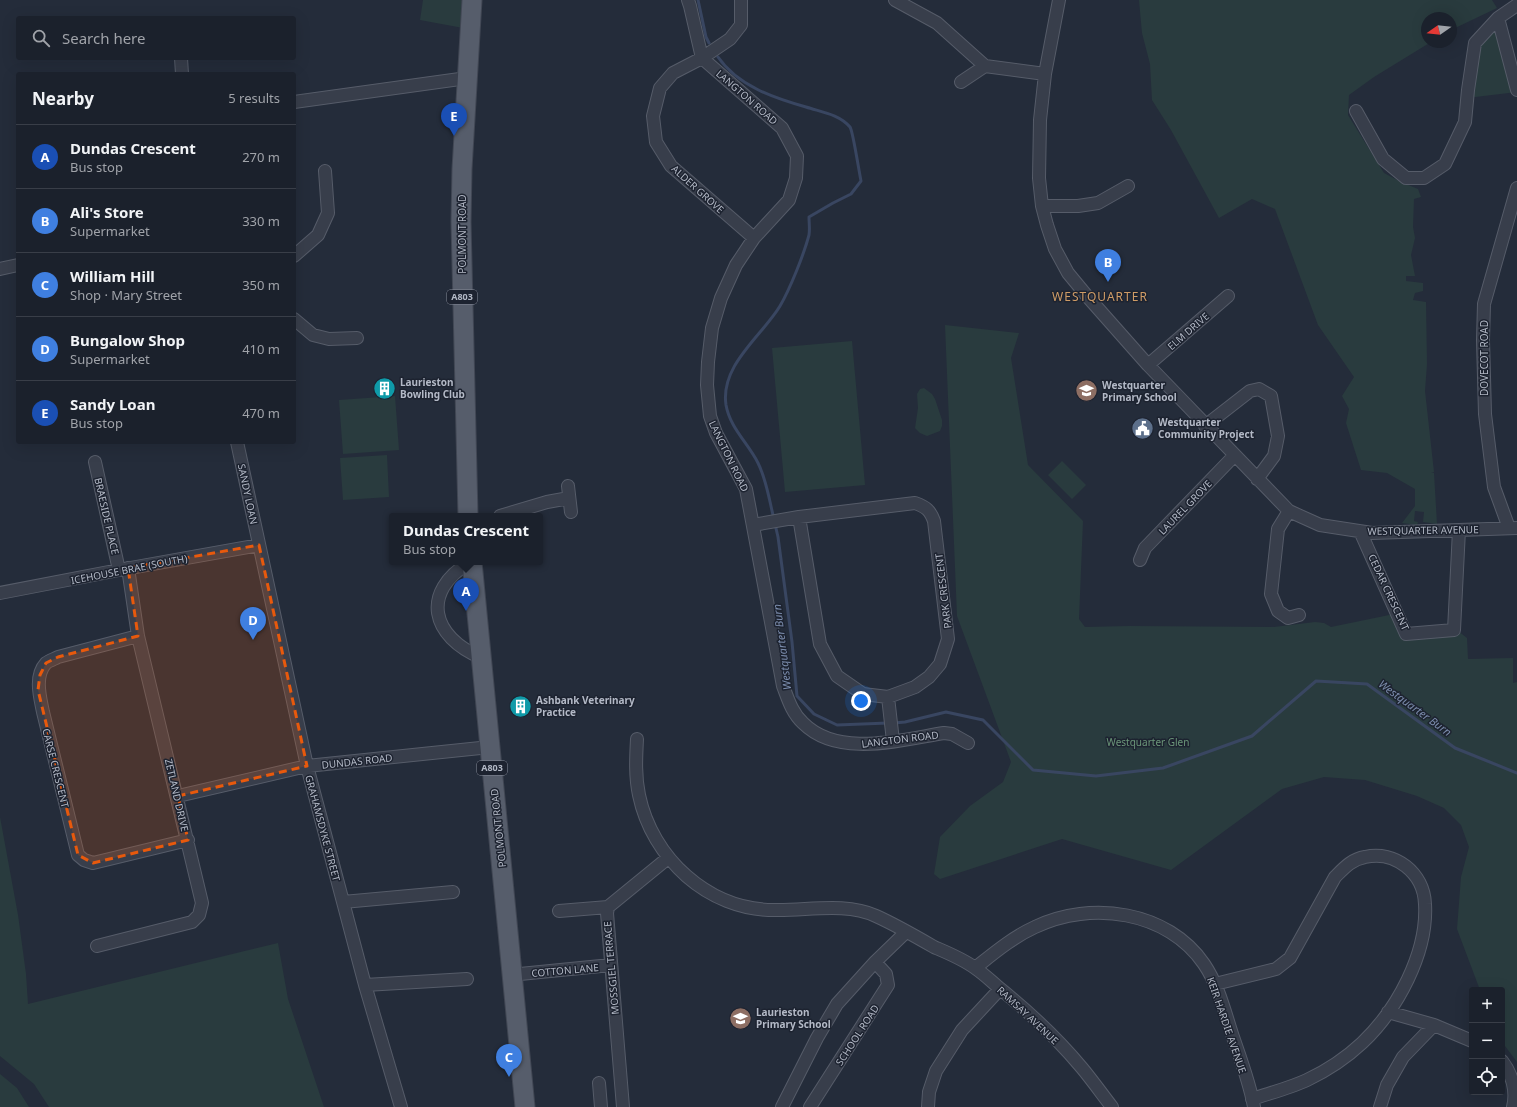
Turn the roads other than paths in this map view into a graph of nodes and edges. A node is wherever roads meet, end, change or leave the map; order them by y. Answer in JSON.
{"nodes":[{"id":1,"x":472,"y":0,"type":"edge"},
{"id":2,"x":688,"y":0,"type":"edge"},
{"id":3,"x":741,"y":0,"type":"edge"},
{"id":4,"x":895,"y":0,"type":"edge"},
{"id":5,"x":1059,"y":0,"type":"edge"},
{"id":6,"x":1517,"y":5,"type":"edge"},
{"id":7,"x":1498,"y":18,"type":"junction"},
{"id":8,"x":702,"y":58,"type":"junction"},
{"id":9,"x":181,"y":60,"type":"edge"},
{"id":10,"x":984,"y":66,"type":"junction"},
{"id":11,"x":182,"y":72,"type":"edge"},
{"id":12,"x":1044,"y":74,"type":"junction"},
{"id":13,"x":467,"y":78,"type":"junction"},
{"id":14,"x":961,"y":82,"type":"dead end"},
{"id":15,"x":1517,"y":90,"type":"edge"},
{"id":16,"x":296,"y":102,"type":"edge"},
{"id":17,"x":1356,"y":111,"type":"dead end"},
{"id":18,"x":325,"y":171,"type":"dead end"},
{"id":19,"x":1128,"y":186,"type":"dead end"},
{"id":20,"x":1517,"y":188,"type":"edge"},
{"id":21,"x":1042,"y":206,"type":"junction"},
{"id":22,"x":754,"y":238,"type":"junction"},
{"id":23,"x":296,"y":254,"type":"edge"},
{"id":24,"x":16,"y":265,"type":"edge"},
{"id":25,"x":0,"y":269,"type":"edge"},
{"id":26,"x":1228,"y":296,"type":"dead end"},
{"id":27,"x":296,"y":320,"type":"edge"},
{"id":28,"x":357,"y":338,"type":"dead end"},
{"id":29,"x":1148,"y":365,"type":"junction"},
{"id":30,"x":1205,"y":426,"type":"junction"},
{"id":31,"x":237,"y":444,"type":"edge"},
{"id":32,"x":1234,"y":456,"type":"junction"},
{"id":33,"x":95,"y":462,"type":"dead end"},
{"id":34,"x":1257,"y":479,"type":"junction"},
{"id":35,"x":1289,"y":511,"type":"junction"},
{"id":36,"x":570,"y":512,"type":"dead end"},
{"id":37,"x":468,"y":513,"type":"edge"},
{"id":38,"x":511,"y":513,"type":"edge"},
{"id":39,"x":799,"y":517,"type":"junction"},
{"id":40,"x":753,"y":525,"type":"junction"},
{"id":41,"x":1513,"y":528,"type":"edge"},
{"id":42,"x":1459,"y":530,"type":"junction"},
{"id":43,"x":1360,"y":531,"type":"junction"},
{"id":44,"x":259,"y":545,"type":"junction"},
{"id":45,"x":1140,"y":560,"type":"dead end"},
{"id":46,"x":467,"y":565,"type":"edge"},
{"id":47,"x":471,"y":565,"type":"edge"},
{"id":48,"x":124,"y":569,"type":"junction"},
{"id":49,"x":0,"y":593,"type":"edge"},
{"id":50,"x":1299,"y":615,"type":"dead end"},
{"id":51,"x":138,"y":636,"type":"junction"},
{"id":52,"x":482,"y":658,"type":"junction"},
{"id":53,"x":888,"y":697,"type":"junction"},
{"id":54,"x":892,"y":735,"type":"junction"},
{"id":55,"x":637,"y":739,"type":"dead end"},
{"id":56,"x":968,"y":743,"type":"dead end"},
{"id":57,"x":490,"y":747,"type":"junction"},
{"id":58,"x":307,"y":766,"type":"junction"},
{"id":59,"x":178,"y":796,"type":"junction"},
{"id":60,"x":188,"y":840,"type":"junction"},
{"id":61,"x":668,"y":858,"type":"junction"},
{"id":62,"x":453,"y":892,"type":"dead end"},
{"id":63,"x":343,"y":902,"type":"junction"},
{"id":64,"x":608,"y":907,"type":"junction"},
{"id":65,"x":559,"y":911,"type":"dead end"},
{"id":66,"x":906,"y":932,"type":"junction"},
{"id":67,"x":96,"y":946,"type":"dead end"},
{"id":68,"x":876,"y":962,"type":"junction"},
{"id":69,"x":611,"y":965,"type":"junction"},
{"id":70,"x":975,"y":968,"type":"junction"},
{"id":71,"x":516,"y":974,"type":"junction"},
{"id":72,"x":467,"y":979,"type":"dead end"},
{"id":73,"x":1215,"y":984,"type":"junction"},
{"id":74,"x":365,"y":985,"type":"junction"},
{"id":75,"x":1000,"y":989,"type":"junction"},
{"id":76,"x":1388,"y":1012,"type":"junction"},
{"id":77,"x":1434,"y":1025,"type":"junction"},
{"id":78,"x":1469,"y":1039,"type":"edge"},
{"id":79,"x":1505,"y":1066,"type":"edge"},
{"id":80,"x":599,"y":1083,"type":"dead end"},
{"id":81,"x":1253,"y":1103,"type":"edge"},
{"id":82,"x":401,"y":1107,"type":"edge"},
{"id":83,"x":525,"y":1107,"type":"edge"},
{"id":84,"x":601,"y":1107,"type":"edge"},
{"id":85,"x":623,"y":1107,"type":"edge"},
{"id":86,"x":782,"y":1107,"type":"edge"},
{"id":87,"x":810,"y":1107,"type":"edge"},
{"id":88,"x":928,"y":1107,"type":"edge"},
{"id":89,"x":1112,"y":1107,"type":"edge"},
{"id":90,"x":1380,"y":1107,"type":"edge"},
{"id":91,"x":1513,"y":1107,"type":"edge"}],
"edges":[{"from":1,"to":13,"type":"main road","name":"POLMONT ROAD","number":"A803"},
{"from":2,"to":8,"type":"street"},
{"from":3,"to":8,"type":"street","name":"ALDER GROVE"},
{"from":4,"to":10,"type":"street"},
{"from":5,"to":12,"type":"street","name":"WESTQUARTER AVENUE"},
{"from":6,"to":7,"type":"street"},
{"from":7,"to":15,"type":"street"},
{"from":7,"to":17,"type":"street"},
{"from":8,"to":22,"type":"street","name":"LANGTON ROAD"},
{"from":8,"to":22,"type":"street","name":"ALDER GROVE"},
{"from":9,"to":11,"type":"street"},
{"from":10,"to":12,"type":"street"},
{"from":10,"to":14,"type":"street"},
{"from":12,"to":21,"type":"street","name":"WESTQUARTER AVENUE"},
{"from":13,"to":16,"type":"street"},
{"from":13,"to":37,"type":"main road","name":"POLMONT ROAD","number":"A803"},
{"from":18,"to":23,"type":"street"},
{"from":19,"to":21,"type":"street"},
{"from":20,"to":41,"type":"street","name":"DOVECOT ROAD"},
{"from":21,"to":29,"type":"street","name":"WESTQUARTER AVENUE"},
{"from":22,"to":40,"type":"street","name":"LANGTON ROAD"},
{"from":24,"to":25,"type":"street"},
{"from":26,"to":29,"type":"street","name":"ELM DRIVE"},
{"from":27,"to":28,"type":"street"},
{"from":29,"to":30,"type":"street","name":"WESTQUARTER AVENUE"},
{"from":30,"to":32,"type":"street","name":"WESTQUARTER AVENUE"},
{"from":30,"to":34,"type":"street"},
{"from":31,"to":44,"type":"street","name":"SANDY LOAN"},
{"from":32,"to":34,"type":"street","name":"WESTQUARTER AVENUE"},
{"from":32,"to":45,"type":"street","name":"LAUREL GROVE"},
{"from":33,"to":48,"type":"street","name":"BRAESIDE PLACE"},
{"from":34,"to":35,"type":"street","name":"WESTQUARTER AVENUE"},
{"from":35,"to":43,"type":"street","name":"WESTQUARTER AVENUE"},
{"from":35,"to":50,"type":"street"},
{"from":36,"to":38,"type":"street"},
{"from":39,"to":40,"type":"street","name":"PARK CRESCENT"},
{"from":39,"to":53,"type":"street","name":"PARK CRESCENT"},
{"from":39,"to":53,"type":"street","name":"PARK CRESCENT"},
{"from":40,"to":54,"type":"street","name":"LANGTON ROAD"},
{"from":41,"to":42,"type":"street","name":"WESTQUARTER AVENUE"},
{"from":42,"to":43,"type":"street","name":"WESTQUARTER AVENUE"},
{"from":42,"to":43,"type":"street","name":"CEDAR CRESCENT"},
{"from":44,"to":48,"type":"street","name":"ICEHOUSE BRAE (SOUTH)"},
{"from":44,"to":58,"type":"street","name":"GRAHAMSDYKE STREET"},
{"from":46,"to":52,"type":"street"},
{"from":47,"to":52,"type":"main road","name":"POLMONT ROAD","number":"A803"},
{"from":48,"to":49,"type":"street","name":"ICEHOUSE BRAE (SOUTH)"},
{"from":48,"to":51,"type":"street","name":"ZETLAND DRIVE"},
{"from":51,"to":59,"type":"street","name":"ZETLAND DRIVE"},
{"from":51,"to":60,"type":"street","name":"CARSE CRESCENT"},
{"from":52,"to":57,"type":"main road","name":"POLMONT ROAD","number":"A803"},
{"from":53,"to":54,"type":"street"},
{"from":54,"to":56,"type":"street","name":"LANGTON ROAD"},
{"from":55,"to":61,"type":"street","name":"RAMSAY AVENUE"},
{"from":57,"to":58,"type":"street","name":"DUNDAS ROAD"},
{"from":57,"to":71,"type":"main road","name":"POLMONT ROAD","number":"A803"},
{"from":58,"to":59,"type":"street","name":"DUNDAS ROAD"},
{"from":58,"to":63,"type":"street","name":"GRAHAMSDYKE STREET"},
{"from":59,"to":60,"type":"street","name":"ZETLAND DRIVE"},
{"from":60,"to":67,"type":"street","name":"ZETLAND DRIVE"},
{"from":61,"to":64,"type":"street","name":"MOSSGIEL TERRACE"},
{"from":61,"to":66,"type":"street","name":"RAMSAY AVENUE"},
{"from":62,"to":63,"type":"street"},
{"from":63,"to":74,"type":"street","name":"GRAHAMSDYKE STREET"},
{"from":64,"to":65,"type":"street"},
{"from":64,"to":69,"type":"street","name":"MOSSGIEL TERRACE"},
{"from":66,"to":68,"type":"street"},
{"from":66,"to":70,"type":"street","name":"RAMSAY AVENUE"},
{"from":68,"to":86,"type":"street"},
{"from":68,"to":87,"type":"street","name":"SCHOOL ROAD"},
{"from":69,"to":71,"type":"street","name":"COTTON LANE"},
{"from":69,"to":85,"type":"street","name":"MOSSGIEL TERRACE"},
{"from":70,"to":73,"type":"street","name":"KEIR HARDIE AVENUE"},
{"from":70,"to":75,"type":"street","name":"RAMSAY AVENUE"},
{"from":71,"to":83,"type":"main road","number":"A803"},
{"from":72,"to":74,"type":"street"},
{"from":73,"to":76,"type":"street"},
{"from":73,"to":81,"type":"street","name":"KEIR HARDIE AVENUE"},
{"from":74,"to":82,"type":"street","name":"GRAHAMSDYKE STREET"},
{"from":75,"to":88,"type":"street"},
{"from":75,"to":89,"type":"street","name":"RAMSAY AVENUE"},
{"from":76,"to":77,"type":"street"},
{"from":76,"to":81,"type":"street"},
{"from":77,"to":78,"type":"street"},
{"from":77,"to":90,"type":"street"},
{"from":79,"to":91,"type":"street"},
{"from":80,"to":84,"type":"street"}]}
